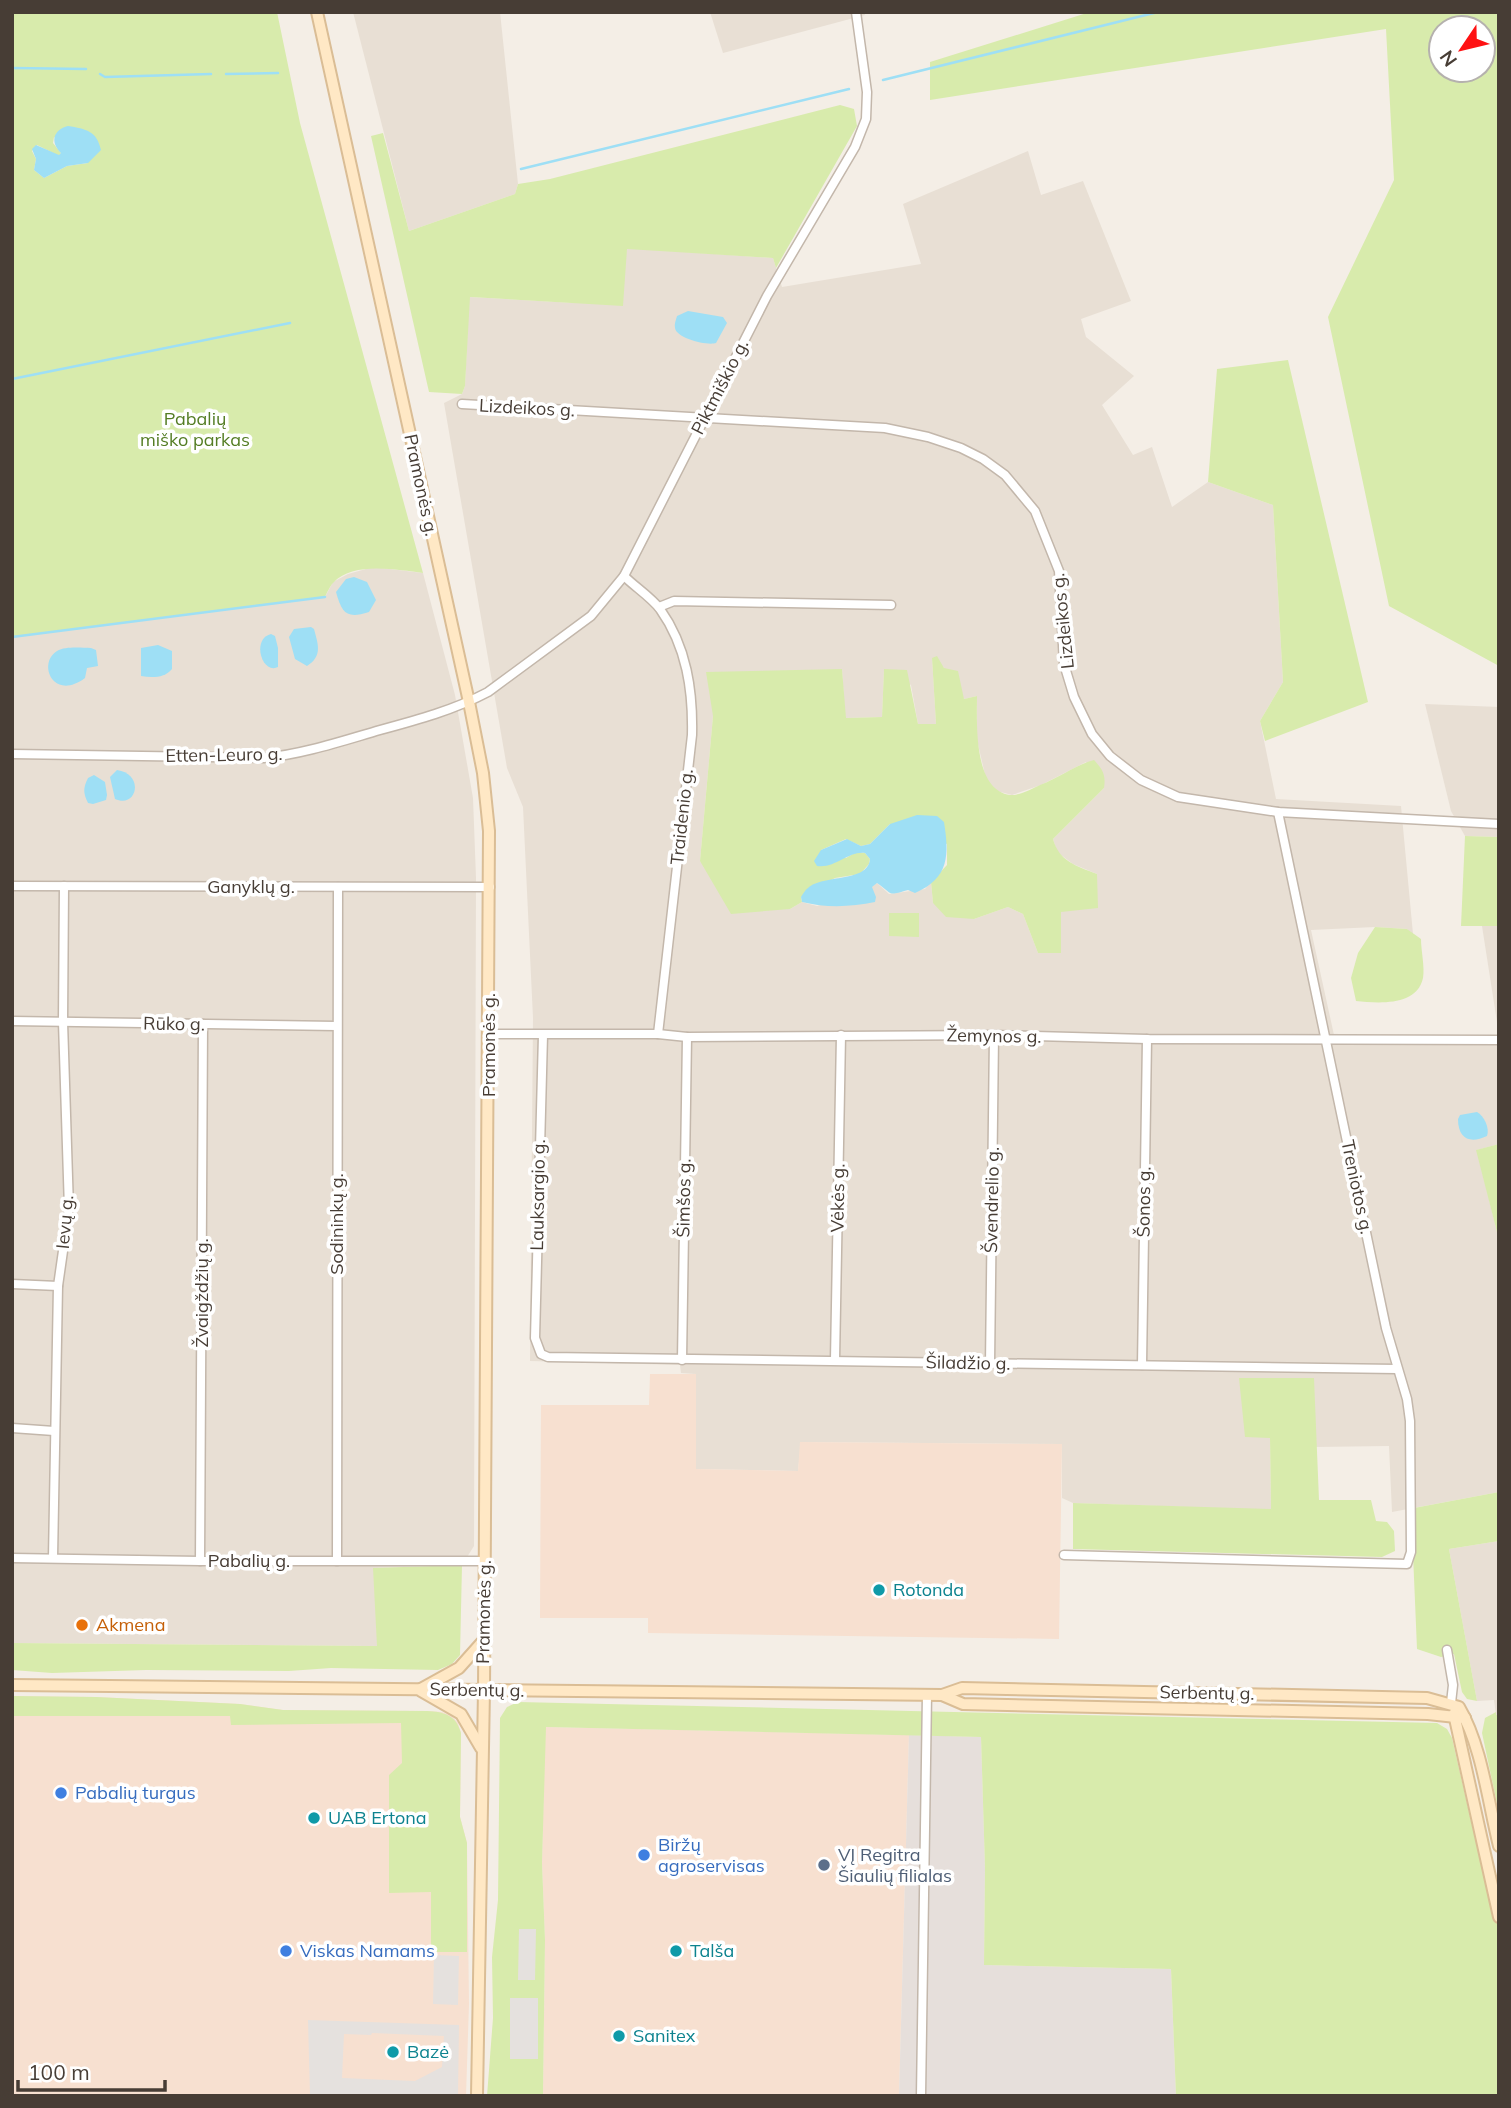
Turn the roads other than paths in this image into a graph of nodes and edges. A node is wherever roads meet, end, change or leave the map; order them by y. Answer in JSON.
{"nodes":[{"id":1,"x":317,"y":12,"type":"edge"},
{"id":2,"x":856,"y":12,"type":"edge"},
{"id":3,"x":462,"y":404,"type":"dead end"},
{"id":4,"x":703,"y":418,"type":"junction"},
{"id":5,"x":624,"y":576,"type":"junction"},
{"id":6,"x":891,"y":604,"type":"dead end"},
{"id":7,"x":659,"y":607,"type":"junction"},
{"id":8,"x":469,"y":702,"type":"junction"},
{"id":9,"x":12,"y":754,"type":"edge"},
{"id":10,"x":1278,"y":812,"type":"junction"},
{"id":11,"x":1499,"y":824,"type":"edge"},
{"id":12,"x":12,"y":886,"type":"edge"},
{"id":13,"x":64,"y":886,"type":"junction"},
{"id":14,"x":338,"y":887,"type":"junction"},
{"id":15,"x":490,"y":887,"type":"junction"},
{"id":16,"x":12,"y":1021,"type":"edge"},
{"id":17,"x":63,"y":1022,"type":"junction"},
{"id":18,"x":203,"y":1024,"type":"junction"},
{"id":19,"x":337,"y":1026,"type":"junction"},
{"id":20,"x":489,"y":1034,"type":"junction"},
{"id":21,"x":658,"y":1034,"type":"junction"},
{"id":22,"x":542,"y":1035,"type":"junction"},
{"id":23,"x":841,"y":1035,"type":"junction"},
{"id":24,"x":994,"y":1035,"type":"junction"},
{"id":25,"x":687,"y":1037,"type":"junction"},
{"id":26,"x":1326,"y":1038,"type":"junction"},
{"id":27,"x":1147,"y":1039,"type":"junction"},
{"id":28,"x":1499,"y":1040,"type":"edge"},
{"id":29,"x":12,"y":1284,"type":"edge"},
{"id":30,"x":58,"y":1286,"type":"junction"},
{"id":31,"x":541,"y":1353,"type":"joint"},
{"id":32,"x":682,"y":1360,"type":"junction"},
{"id":33,"x":835,"y":1360,"type":"junction"},
{"id":34,"x":990,"y":1364,"type":"junction"},
{"id":35,"x":1142,"y":1365,"type":"junction"},
{"id":36,"x":1397,"y":1369,"type":"junction"},
{"id":37,"x":12,"y":1428,"type":"edge"},
{"id":38,"x":54,"y":1431,"type":"junction"},
{"id":39,"x":1065,"y":1555,"type":"dead end"},
{"id":40,"x":12,"y":1558,"type":"edge"},
{"id":41,"x":53,"y":1558,"type":"junction"},
{"id":42,"x":200,"y":1561,"type":"junction"},
{"id":43,"x":337,"y":1561,"type":"junction"},
{"id":44,"x":485,"y":1561,"type":"junction"},
{"id":45,"x":484,"y":1640,"type":"junction"},
{"id":46,"x":1447,"y":1650,"type":"dead end"},
{"id":47,"x":12,"y":1685,"type":"edge"},
{"id":48,"x":419,"y":1690,"type":"junction"},
{"id":49,"x":484,"y":1690,"type":"junction"},
{"id":50,"x":927,"y":1694,"type":"junction"},
{"id":51,"x":942,"y":1695,"type":"junction"},
{"id":52,"x":1451,"y":1703,"type":"junction"},
{"id":53,"x":1460,"y":1718,"type":"junction"},
{"id":54,"x":482,"y":1750,"type":"junction"},
{"id":55,"x":1499,"y":1846,"type":"edge"},
{"id":56,"x":1499,"y":1916,"type":"edge"},
{"id":57,"x":477,"y":2096,"type":"edge"},
{"id":58,"x":921,"y":2096,"type":"edge"}],
"edges":[{"from":1,"to":8,"type":"main road","name":"Pramonės g."},
{"from":2,"to":4,"type":"street","name":"Piktmiškio g."},
{"from":3,"to":4,"type":"street","name":"Lizdeikos g."},
{"from":4,"to":5,"type":"street","name":"Piktmiškio g."},
{"from":4,"to":10,"type":"street","name":"Lizdeikos g."},
{"from":5,"to":7,"type":"street","name":"Traidenio g."},
{"from":5,"to":8,"type":"street","name":"Piktmiškio g."},
{"from":6,"to":7,"type":"street"},
{"from":7,"to":21,"type":"street","name":"Traidenio g."},
{"from":8,"to":9,"type":"street","name":"Etten-Leuro g."},
{"from":8,"to":15,"type":"main road","name":"Pramonės g."},
{"from":10,"to":11,"type":"street","name":"Lizdeikos g."},
{"from":10,"to":26,"type":"street","name":"Treniotos g."},
{"from":12,"to":13,"type":"street","name":"Ganyklų g."},
{"from":13,"to":14,"type":"street","name":"Ganyklų g."},
{"from":13,"to":17,"type":"street","name":"Ievų g."},
{"from":14,"to":15,"type":"street","name":"Ganyklų g."},
{"from":14,"to":19,"type":"street","name":"Sodininkų g."},
{"from":15,"to":20,"type":"main road","name":"Pramonės g."},
{"from":16,"to":17,"type":"street","name":"Rūko g."},
{"from":17,"to":18,"type":"street","name":"Rūko g."},
{"from":17,"to":30,"type":"street","name":"Ievų g."},
{"from":18,"to":19,"type":"street","name":"Rūko g."},
{"from":18,"to":42,"type":"street","name":"Žvaigždžių g."},
{"from":19,"to":43,"type":"street","name":"Sodininkų g."},
{"from":20,"to":22,"type":"street","name":"Žemynos g."},
{"from":20,"to":44,"type":"main road","name":"Pramonės g."},
{"from":21,"to":22,"type":"street","name":"Žemynos g."},
{"from":21,"to":25,"type":"street","name":"Žemynos g."},
{"from":22,"to":31,"type":"street","name":"Lauksargio g."},
{"from":23,"to":24,"type":"street","name":"Žemynos g."},
{"from":23,"to":25,"type":"street","name":"Žemynos g."},
{"from":23,"to":33,"type":"street","name":"Vėkės g."},
{"from":24,"to":27,"type":"street","name":"Žemynos g."},
{"from":24,"to":34,"type":"street","name":"Švendrelio g."},
{"from":25,"to":32,"type":"street","name":"Šimšos g."},
{"from":26,"to":27,"type":"street","name":"Žemynos g."},
{"from":26,"to":28,"type":"street","name":"Žemynos g."},
{"from":26,"to":36,"type":"street","name":"Treniotos g."},
{"from":27,"to":35,"type":"street","name":"Šonos g."},
{"from":29,"to":30,"type":"street"},
{"from":30,"to":38,"type":"street","name":"Ievų g."},
{"from":31,"to":32,"type":"street","name":"Šiladžio g."},
{"from":32,"to":33,"type":"street","name":"Šiladžio g."},
{"from":33,"to":34,"type":"street","name":"Šiladžio g."},
{"from":34,"to":35,"type":"street","name":"Šiladžio g."},
{"from":35,"to":36,"type":"street","name":"Šiladžio g."},
{"from":36,"to":39,"type":"street","name":"Treniotos g."},
{"from":37,"to":38,"type":"street"},
{"from":38,"to":41,"type":"street","name":"Ievų g."},
{"from":40,"to":41,"type":"street","name":"Pabalių g."},
{"from":41,"to":42,"type":"street","name":"Pabalių g."},
{"from":42,"to":43,"type":"street","name":"Pabalių g."},
{"from":43,"to":44,"type":"street","name":"Pabalių g."},
{"from":44,"to":45,"type":"main road","name":"Pramonės g."},
{"from":45,"to":48,"type":"main road"},
{"from":45,"to":49,"type":"main road","name":"Pramonės g."},
{"from":46,"to":52,"type":"street"},
{"from":47,"to":48,"type":"main road","name":"Serbentų g."},
{"from":48,"to":49,"type":"main road","name":"Serbentų g."},
{"from":48,"to":54,"type":"main road"},
{"from":49,"to":50,"type":"main road","name":"Serbentų g."},
{"from":49,"to":54,"type":"main road","name":"Pramonės g."},
{"from":50,"to":51,"type":"main road","name":"Serbentų g."},
{"from":50,"to":58,"type":"street"},
{"from":51,"to":52,"type":"main road","name":"Serbentų g."},
{"from":51,"to":53,"type":"main road","name":"Serbentų g."},
{"from":52,"to":53,"type":"main road"},
{"from":53,"to":55,"type":"main road"},
{"from":53,"to":56,"type":"main road"},
{"from":54,"to":57,"type":"main road","name":"Pramonės g."}]}
